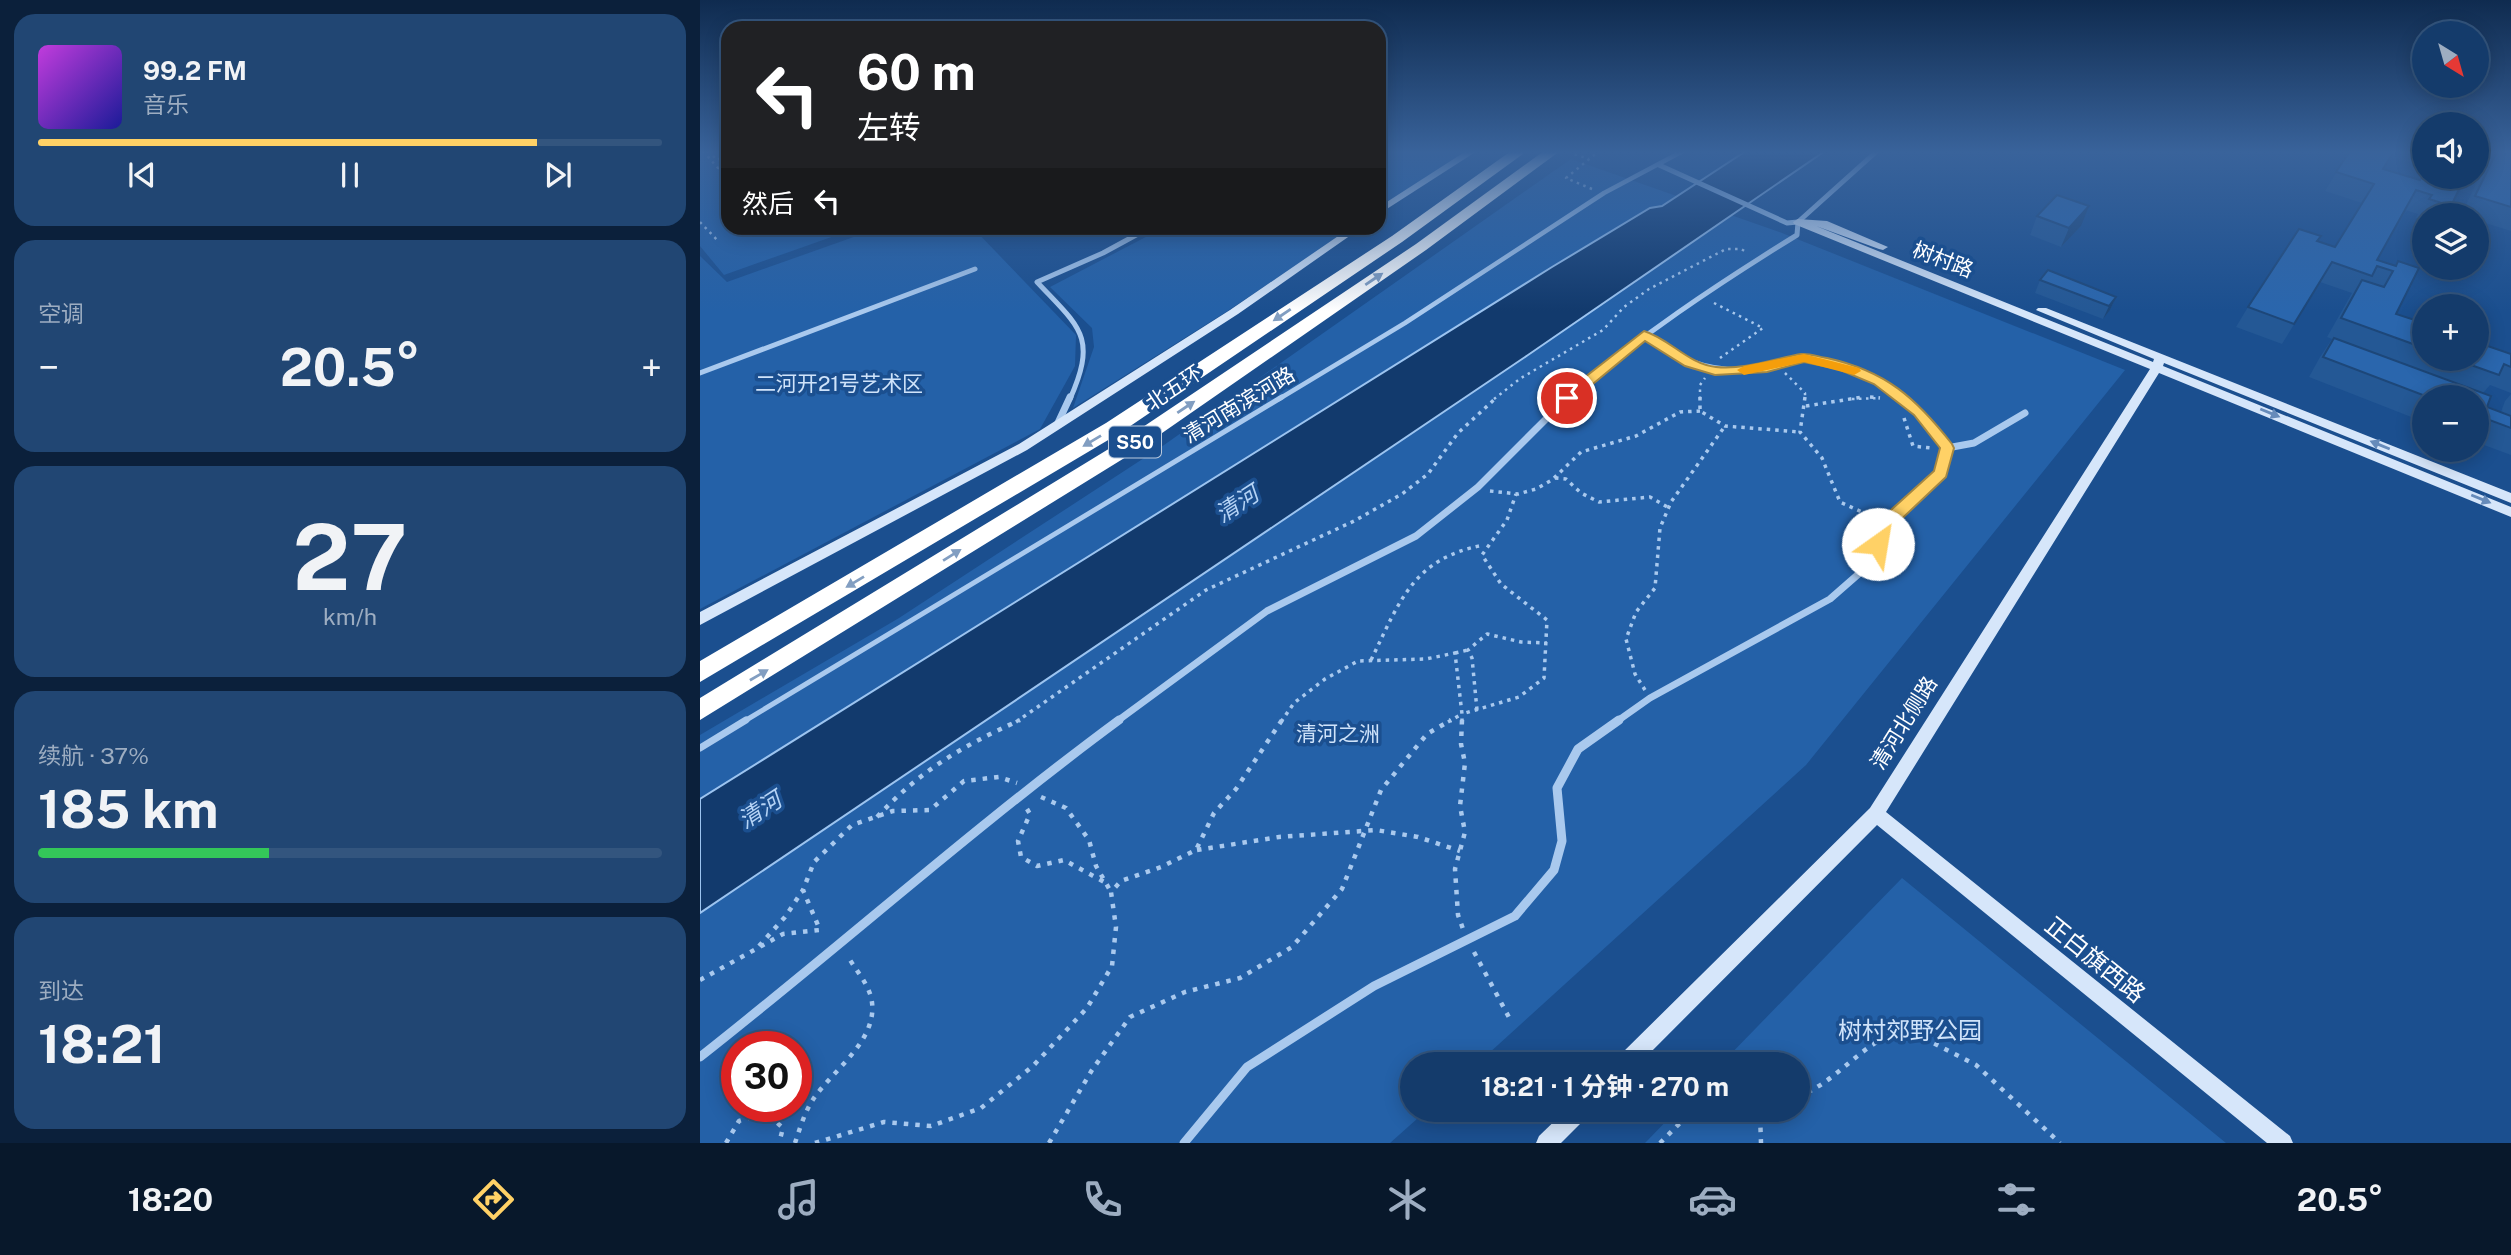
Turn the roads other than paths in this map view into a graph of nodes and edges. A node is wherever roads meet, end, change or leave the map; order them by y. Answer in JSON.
{"nodes":[{"id":1,"x":1445,"y":204,"type":"edge"},
{"id":2,"x":1480,"y":204,"type":"edge"},
{"id":3,"x":1588,"y":204,"type":"edge"},
{"id":4,"x":1746,"y":204,"type":"edge"},
{"id":5,"x":1815,"y":204,"type":"edge"},
{"id":6,"x":1798,"y":222,"type":"junction"},
{"id":7,"x":1136,"y":235,"type":"edge"},
{"id":8,"x":1346,"y":235,"type":"edge"},
{"id":9,"x":975,"y":269,"type":"dead end"},
{"id":10,"x":1644,"y":335,"type":"junction"},
{"id":11,"x":2159,"y":362,"type":"junction"},
{"id":12,"x":700,"y":373,"type":"edge"},
{"id":13,"x":2025,"y":413,"type":"dead end"},
{"id":14,"x":1056,"y":426,"type":"junction"},
{"id":15,"x":1947,"y":448,"type":"junction"},
{"id":16,"x":2511,"y":498,"type":"edge"},
{"id":17,"x":2511,"y":512,"type":"edge"},
{"id":18,"x":700,"y":619,"type":"edge"},
{"id":19,"x":700,"y":671,"type":"edge"},
{"id":20,"x":700,"y":709,"type":"edge"},
{"id":21,"x":700,"y":748,"type":"edge"},
{"id":22,"x":1876,"y":814,"type":"junction"},
{"id":23,"x":1637,"y":1052,"type":"edge"},
{"id":24,"x":700,"y":1057,"type":"edge"},
{"id":25,"x":1568,"y":1122,"type":"edge"},
{"id":26,"x":1184,"y":1143,"type":"edge"},
{"id":27,"x":1546,"y":1143,"type":"edge"},
{"id":28,"x":2283,"y":1143,"type":"edge"}],
"edges":[{"from":1,"to":19,"type":"highway","name":"北五环","number":"S50","one_way":true},
{"from":20,"to":2,"type":"highway","name":"北五环","number":"S50","one_way":true},
{"from":3,"to":21,"type":"lane","name":"清河南滨河路"},
{"from":4,"to":6,"type":"street"},
{"from":5,"to":6,"type":"street"},
{"from":6,"to":10,"type":"street"},
{"from":6,"to":11,"type":"street","name":"树村路"},
{"from":7,"to":14,"type":"street"},
{"from":8,"to":14,"type":"street"},
{"from":9,"to":12,"type":"street"},
{"from":10,"to":15,"type":"street"},
{"from":10,"to":24,"type":"street"},
{"from":16,"to":11,"type":"street","name":"树村路","one_way":true},
{"from":11,"to":17,"type":"street","name":"树村路","one_way":true},
{"from":11,"to":22,"type":"street","name":"清河北侧路"},
{"from":13,"to":15,"type":"street"},
{"from":14,"to":18,"type":"street"},
{"from":15,"to":26,"type":"street"},
{"from":22,"to":23,"type":"street","name":"清河北侧路"},
{"from":22,"to":28,"type":"street","name":"正白旗西路"},
{"from":25,"to":27,"type":"street"}]}
